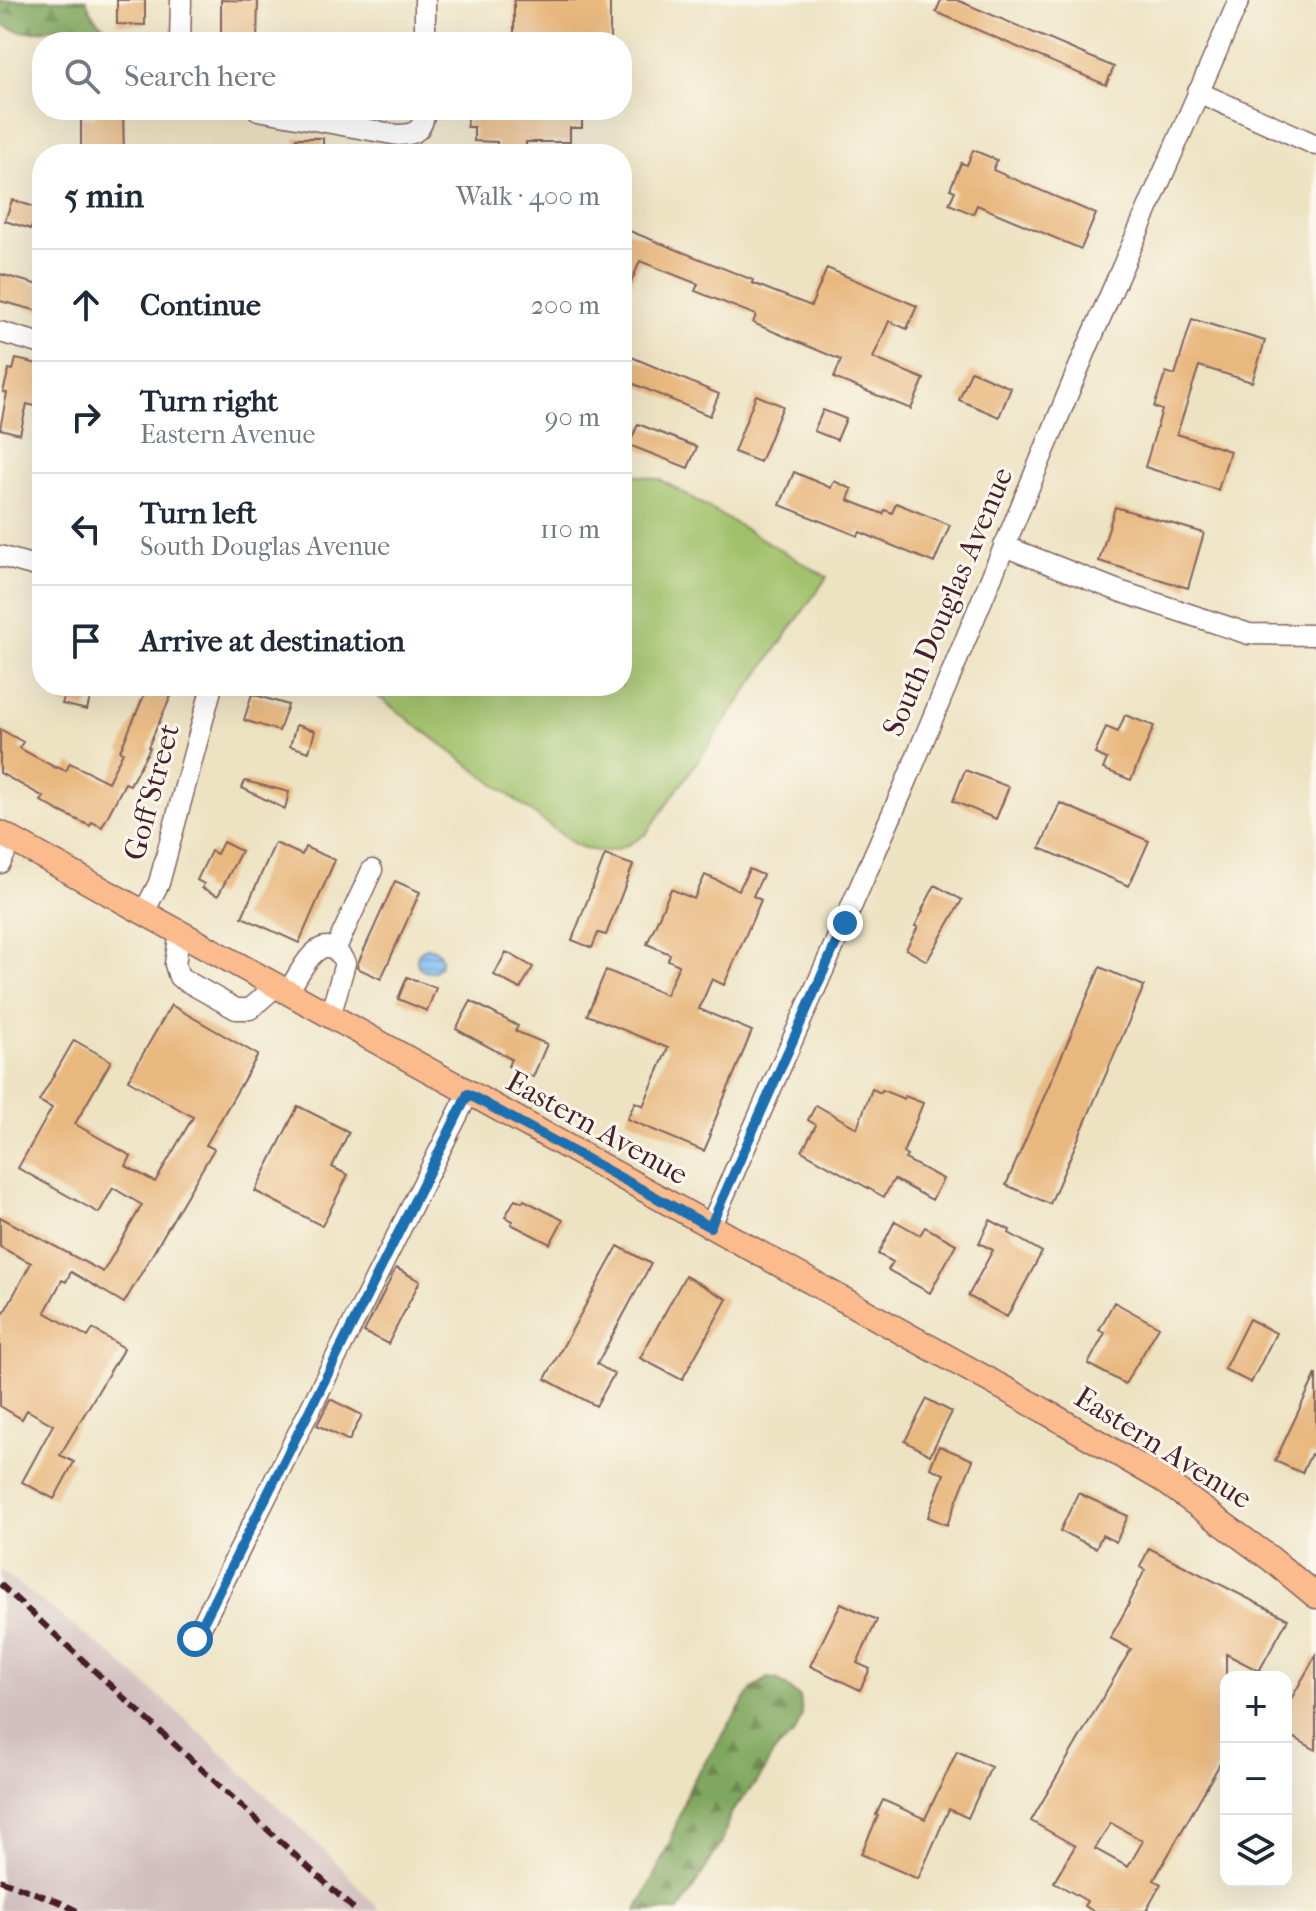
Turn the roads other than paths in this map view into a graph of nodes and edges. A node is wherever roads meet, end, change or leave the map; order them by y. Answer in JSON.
{"nodes":[{"id":1,"x":181,"y":0,"type":"edge"},
{"id":2,"x":425,"y":0,"type":"edge"},
{"id":3,"x":1239,"y":0,"type":"edge"},
{"id":4,"x":180,"y":32,"type":"edge"},
{"id":5,"x":425,"y":32,"type":"edge"},
{"id":6,"x":1198,"y":92,"type":"junction"},
{"id":7,"x":309,"y":120,"type":"edge"},
{"id":8,"x":423,"y":120,"type":"edge"},
{"id":9,"x":1316,"y":145,"type":"edge"},
{"id":10,"x":0,"y":332,"type":"edge"},
{"id":11,"x":32,"y":341,"type":"edge"},
{"id":12,"x":1004,"y":546,"type":"junction"},
{"id":13,"x":0,"y":556,"type":"edge"},
{"id":14,"x":32,"y":565,"type":"edge"},
{"id":15,"x":1316,"y":635,"type":"edge"},
{"id":16,"x":209,"y":696,"type":"edge"},
{"id":17,"x":6,"y":836,"type":"edge"},
{"id":18,"x":0,"y":863,"type":"edge"},
{"id":19,"x":372,"y":870,"type":"dead end"},
{"id":20,"x":144,"y":912,"type":"junction"},
{"id":21,"x":180,"y":932,"type":"junction"},
{"id":22,"x":335,"y":950,"type":"junction"},
{"id":23,"x":282,"y":989,"type":"junction"},
{"id":24,"x":330,"y":1017,"type":"junction"},
{"id":25,"x":468,"y":1094,"type":"junction"},
{"id":26,"x":710,"y":1227,"type":"junction"},
{"id":27,"x":1316,"y":1596,"type":"edge"},
{"id":28,"x":195,"y":1639,"type":"dead end"}],
"edges":[{"from":1,"to":4,"type":"street"},
{"from":2,"to":5,"type":"street"},
{"from":3,"to":6,"type":"street","name":"South Douglas Avenue"},
{"from":6,"to":9,"type":"street"},
{"from":6,"to":12,"type":"street","name":"South Douglas Avenue"},
{"from":7,"to":8,"type":"street"},
{"from":10,"to":11,"type":"street"},
{"from":12,"to":15,"type":"street"},
{"from":12,"to":26,"type":"street","name":"South Douglas Avenue"},
{"from":13,"to":14,"type":"street"},
{"from":16,"to":20,"type":"street","name":"Goff Street"},
{"from":17,"to":18,"type":"street"},
{"from":17,"to":20,"type":"main road","name":"Eastern Avenue"},
{"from":19,"to":22,"type":"street"},
{"from":20,"to":21,"type":"main road","name":"Eastern Avenue"},
{"from":21,"to":23,"type":"main road","name":"Eastern Avenue"},
{"from":21,"to":23,"type":"street"},
{"from":22,"to":23,"type":"street"},
{"from":22,"to":24,"type":"street"},
{"from":23,"to":24,"type":"main road","name":"Eastern Avenue"},
{"from":24,"to":25,"type":"main road","name":"Eastern Avenue"},
{"from":25,"to":26,"type":"main road","name":"Eastern Avenue"},
{"from":25,"to":28,"type":"street"},
{"from":26,"to":27,"type":"main road","name":"Eastern Avenue"}]}
